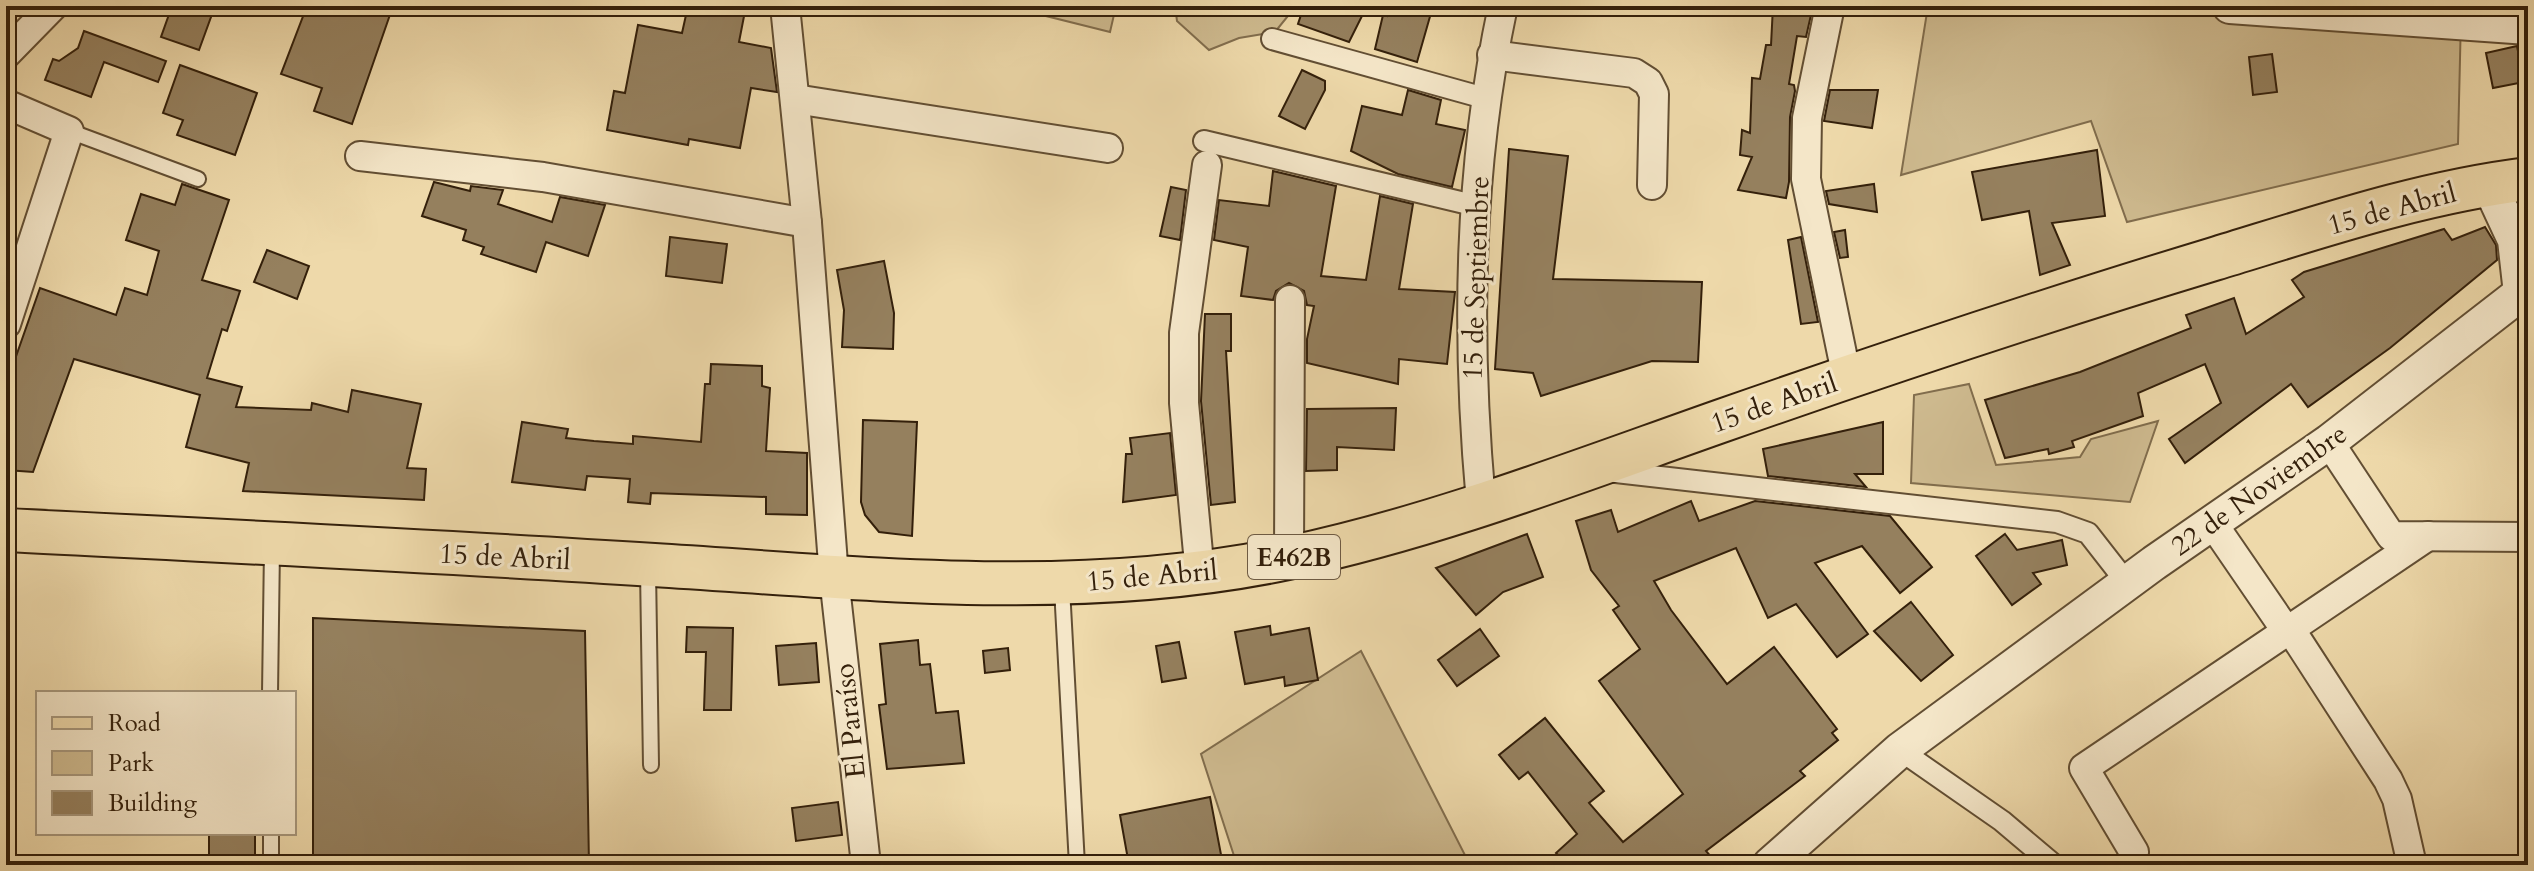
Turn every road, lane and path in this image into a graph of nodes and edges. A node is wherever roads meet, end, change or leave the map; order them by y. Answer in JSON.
{"nodes":[{"id":1,"x":53,"y":6,"type":"edge"},
{"id":2,"x":785,"y":6,"type":"edge"},
{"id":3,"x":1503,"y":6,"type":"edge"},
{"id":4,"x":1830,"y":6,"type":"edge"},
{"id":5,"x":2230,"y":6,"type":"edge"},
{"id":6,"x":2528,"y":27,"type":"edge"},
{"id":7,"x":1272,"y":39,"type":"dead end"},
{"id":8,"x":6,"y":54,"type":"edge"},
{"id":9,"x":1492,"y":55,"type":"junction"},
{"id":10,"x":795,"y":99,"type":"junction"},
{"id":11,"x":1488,"y":99,"type":"junction"},
{"id":12,"x":6,"y":104,"type":"edge"},
{"id":13,"x":69,"y":131,"type":"junction"},
{"id":14,"x":1108,"y":148,"type":"dead end"},
{"id":15,"x":1205,"y":153,"type":"joint"},
{"id":16,"x":360,"y":156,"type":"dead end"},
{"id":17,"x":198,"y":179,"type":"dead end"},
{"id":18,"x":2509,"y":181,"type":"edge"},
{"id":19,"x":1652,"y":185,"type":"dead end"},
{"id":20,"x":1473,"y":205,"type":"junction"},
{"id":21,"x":807,"y":223,"type":"junction"},
{"id":22,"x":2524,"y":289,"type":"edge"},
{"id":23,"x":1290,"y":300,"type":"dead end"},
{"id":24,"x":6,"y":324,"type":"edge"},
{"id":25,"x":1847,"y":378,"type":"junction"},
{"id":26,"x":2329,"y":442,"type":"junction"},
{"id":27,"x":1587,"y":469,"type":"junction"},
{"id":28,"x":1481,"y":503,"type":"junction"},
{"id":29,"x":2213,"y":524,"type":"junction"},
{"id":30,"x":6,"y":530,"type":"edge"},
{"id":31,"x":2428,"y":536,"type":"junction"},
{"id":32,"x":2528,"y":537,"type":"edge"},
{"id":33,"x":273,"y":544,"type":"junction"},
{"id":34,"x":1289,"y":558,"type":"junction"},
{"id":35,"x":648,"y":564,"type":"junction"},
{"id":36,"x":1200,"y":574,"type":"junction"},
{"id":37,"x":834,"y":577,"type":"junction"},
{"id":38,"x":1062,"y":583,"type":"junction"},
{"id":39,"x":2127,"y":583,"type":"junction"},
{"id":40,"x":2287,"y":628,"type":"junction"},
{"id":41,"x":270,"y":691,"type":"edge"},
{"id":42,"x":1900,"y":750,"type":"junction"},
{"id":43,"x":651,"y":765,"type":"dead end"},
{"id":44,"x":271,"y":835,"type":"edge"},
{"id":45,"x":2134,"y":852,"type":"dead end"},
{"id":46,"x":271,"y":865,"type":"edge"},
{"id":47,"x":866,"y":865,"type":"edge"},
{"id":48,"x":1077,"y":865,"type":"edge"},
{"id":49,"x":1770,"y":865,"type":"edge"},
{"id":50,"x":2054,"y":865,"type":"edge"},
{"id":51,"x":2412,"y":865,"type":"edge"}],
"edges":[{"from":1,"to":8,"type":"street"},
{"from":2,"to":10,"type":"street","name":"El Paraíso"},
{"from":3,"to":9,"type":"street","name":"15 de Septiembre"},
{"from":4,"to":25,"type":"street"},
{"from":5,"to":6,"type":"street"},
{"from":7,"to":11,"type":"street"},
{"from":9,"to":11,"type":"street","name":"15 de Septiembre"},
{"from":9,"to":19,"type":"street"},
{"from":10,"to":14,"type":"street"},
{"from":10,"to":21,"type":"street","name":"El Paraíso"},
{"from":11,"to":20,"type":"street","name":"15 de Septiembre"},
{"from":12,"to":13,"type":"street"},
{"from":13,"to":17,"type":"lane"},
{"from":13,"to":24,"type":"street"},
{"from":15,"to":20,"type":"street"},
{"from":15,"to":36,"type":"street"},
{"from":16,"to":21,"type":"street"},
{"from":18,"to":22,"type":"street","name":"22 de Noviembre"},
{"from":18,"to":25,"type":"main road","name":"15 de Abril","number":"E462B"},
{"from":20,"to":28,"type":"street","name":"15 de Septiembre"},
{"from":21,"to":37,"type":"street","name":"El Paraíso"},
{"from":22,"to":26,"type":"street","name":"22 de Noviembre"},
{"from":23,"to":34,"type":"street"},
{"from":25,"to":27,"type":"main road","name":"15 de Abril","number":"E462B"},
{"from":26,"to":29,"type":"street","name":"22 de Noviembre"},
{"from":26,"to":31,"type":"street"},
{"from":27,"to":28,"type":"main road","name":"15 de Abril","number":"E462B"},
{"from":27,"to":39,"type":"street"},
{"from":28,"to":34,"type":"main road","name":"15 de Abril","number":"E462B"},
{"from":29,"to":39,"type":"street","name":"22 de Noviembre"},
{"from":29,"to":40,"type":"street"},
{"from":30,"to":33,"type":"main road","name":"15 de Abril","number":"E462B"},
{"from":31,"to":32,"type":"street"},
{"from":31,"to":40,"type":"street"},
{"from":33,"to":35,"type":"main road","name":"15 de Abril","number":"E462B"},
{"from":33,"to":41,"type":"lane"},
{"from":34,"to":36,"type":"main road","name":"15 de Abril","number":"E462B"},
{"from":35,"to":37,"type":"main road","name":"15 de Abril","number":"E462B"},
{"from":35,"to":43,"type":"lane"},
{"from":36,"to":38,"type":"main road","name":"15 de Abril","number":"E462B"},
{"from":37,"to":38,"type":"main road","name":"15 de Abril","number":"E462B"},
{"from":37,"to":47,"type":"street","name":"El Paraíso"},
{"from":38,"to":48,"type":"lane"},
{"from":39,"to":42,"type":"street","name":"22 de Noviembre"},
{"from":40,"to":45,"type":"street"},
{"from":40,"to":51,"type":"street"},
{"from":42,"to":49,"type":"street","name":"22 de Noviembre"},
{"from":42,"to":50,"type":"street"},
{"from":44,"to":46,"type":"lane"}]}
